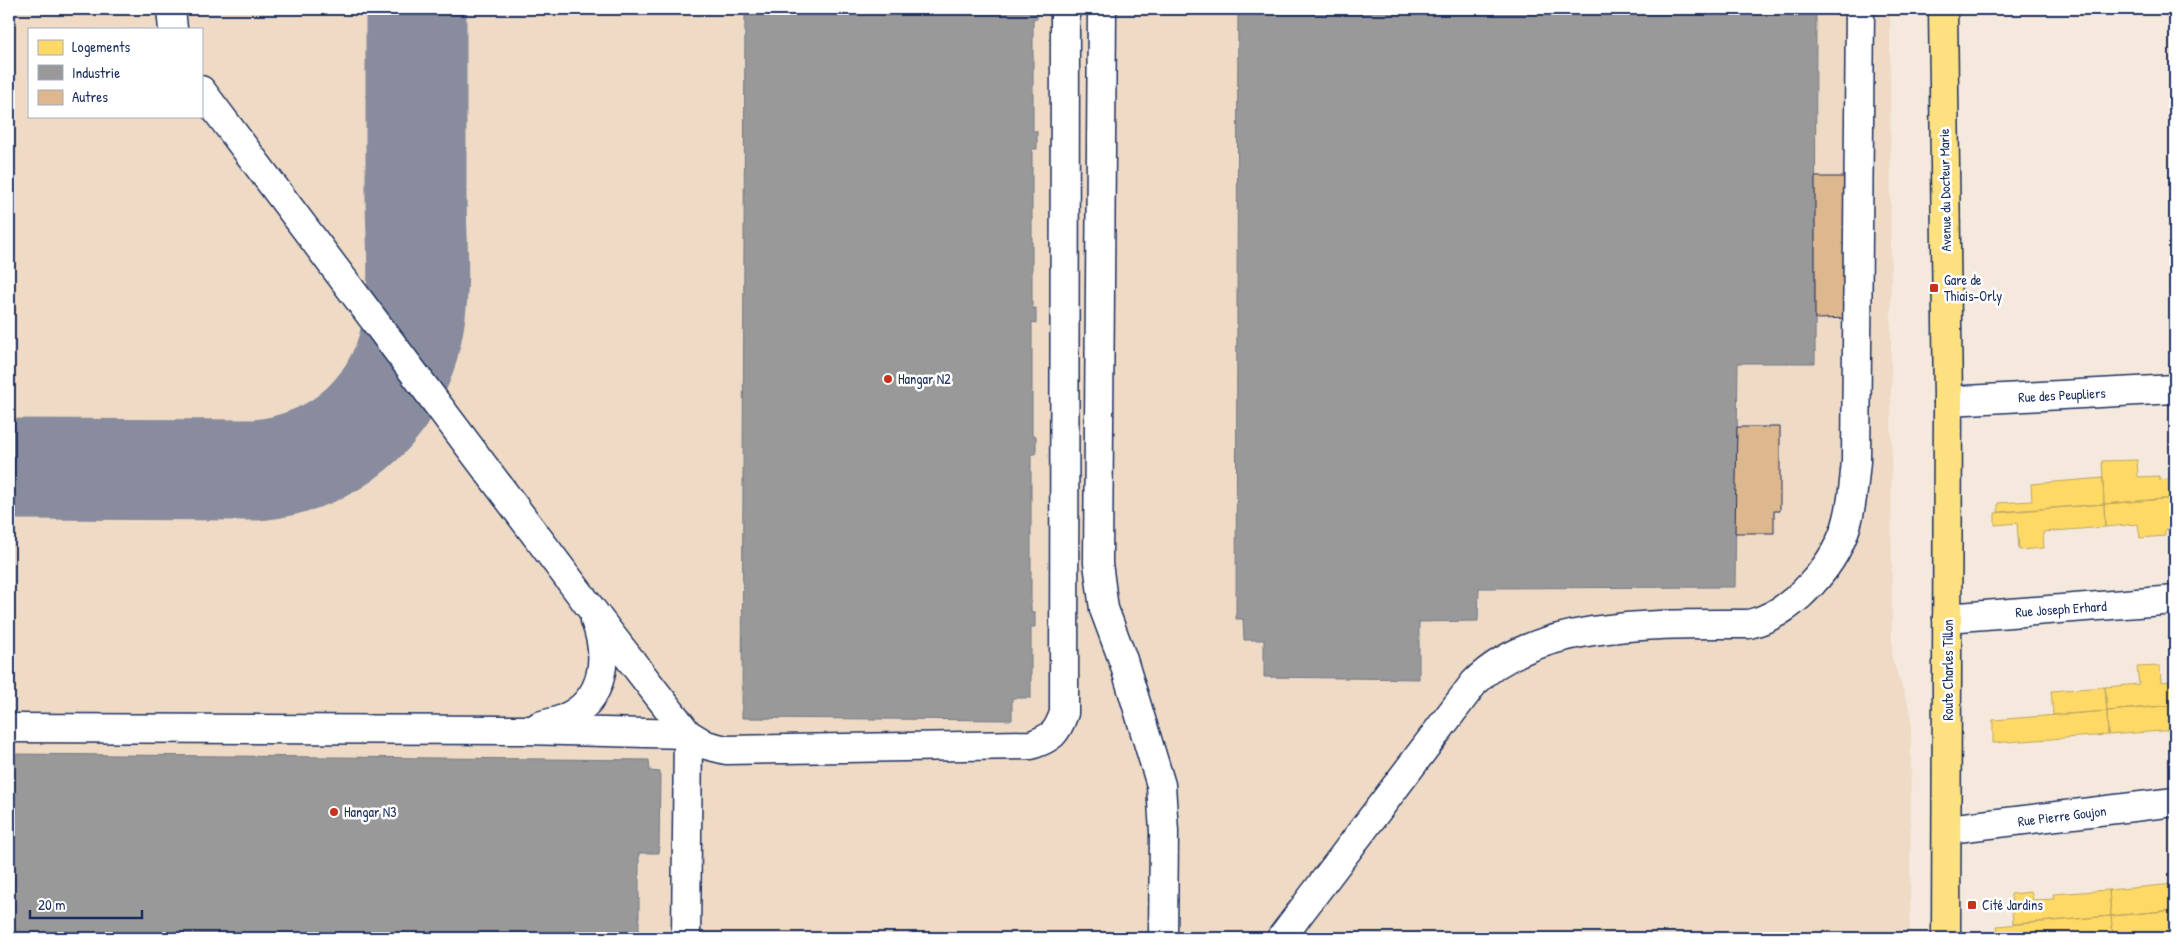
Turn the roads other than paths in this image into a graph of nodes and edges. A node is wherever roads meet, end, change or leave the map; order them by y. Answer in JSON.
{"nodes":[{"id":1,"x":171,"y":9,"type":"edge"},
{"id":2,"x":1065,"y":9,"type":"edge"},
{"id":3,"x":1102,"y":9,"type":"edge"},
{"id":4,"x":1860,"y":9,"type":"edge"},
{"id":5,"x":1943,"y":9,"type":"edge"},
{"id":6,"x":173,"y":28,"type":"edge"},
{"id":7,"x":202,"y":91,"type":"edge"},
{"id":8,"x":2175,"y":389,"type":"edge"},
{"id":9,"x":1948,"y":401,"type":"junction"},
{"id":10,"x":2175,"y":600,"type":"edge"},
{"id":11,"x":589,"y":605,"type":"junction"},
{"id":12,"x":1947,"y":618,"type":"junction"},
{"id":13,"x":9,"y":728,"type":"edge"},
{"id":14,"x":522,"y":730,"type":"junction"},
{"id":15,"x":688,"y":734,"type":"junction"},
{"id":16,"x":2175,"y":802,"type":"edge"},
{"id":17,"x":1948,"y":829,"type":"junction"},
{"id":18,"x":686,"y":938,"type":"edge"},
{"id":19,"x":1163,"y":938,"type":"edge"},
{"id":20,"x":1281,"y":938,"type":"edge"},
{"id":21,"x":1946,"y":938,"type":"edge"}],
"edges":[{"from":1,"to":6,"type":"street"},
{"from":2,"to":15,"type":"street"},
{"from":3,"to":19,"type":"street"},
{"from":4,"to":20,"type":"street"},
{"from":5,"to":9,"type":"main road","name":"Avenue du Docteur Marie"},
{"from":7,"to":11,"type":"street"},
{"from":8,"to":9,"type":"street","name":"Rue des Peupliers"},
{"from":9,"to":12,"type":"main road","name":"Route Charles Tillon"},
{"from":10,"to":12,"type":"street","name":"Rue Joseph Erhard"},
{"from":11,"to":14,"type":"street"},
{"from":11,"to":15,"type":"street"},
{"from":12,"to":17,"type":"main road","name":"Route Charles Tillon"},
{"from":13,"to":14,"type":"street"},
{"from":14,"to":15,"type":"street"},
{"from":15,"to":18,"type":"street"},
{"from":16,"to":17,"type":"street","name":"Rue Pierre Goujon"},
{"from":17,"to":21,"type":"main road","name":"Route Charles Tillon"}]}
